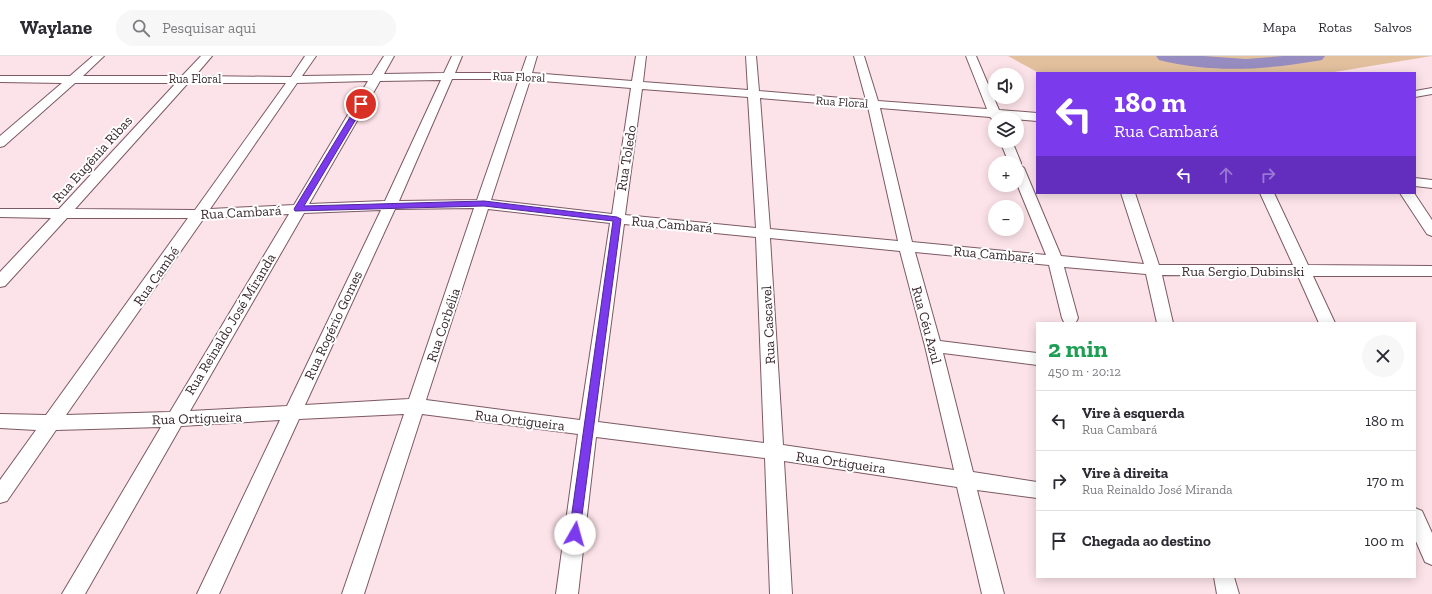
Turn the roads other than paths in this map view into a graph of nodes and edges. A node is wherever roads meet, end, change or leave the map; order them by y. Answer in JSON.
{"nodes":[{"id":1,"x":99,"y":56,"type":"edge"},
{"id":2,"x":207,"y":56,"type":"edge"},
{"id":3,"x":311,"y":56,"type":"edge"},
{"id":4,"x":390,"y":56,"type":"edge"},
{"id":5,"x":457,"y":56,"type":"edge"},
{"id":6,"x":532,"y":56,"type":"edge"},
{"id":7,"x":641,"y":56,"type":"edge"},
{"id":8,"x":751,"y":56,"type":"edge"},
{"id":9,"x":859,"y":56,"type":"edge"},
{"id":10,"x":971,"y":56,"type":"edge"},
{"id":11,"x":447,"y":76,"type":"junction"},
{"id":12,"x":527,"y":76,"type":"junction"},
{"id":13,"x":377,"y":78,"type":"junction"},
{"id":14,"x":0,"y":79,"type":"edge"},
{"id":15,"x":186,"y":79,"type":"junction"},
{"id":16,"x":293,"y":80,"type":"junction"},
{"id":17,"x":72,"y":81,"type":"junction"},
{"id":18,"x":637,"y":85,"type":"junction"},
{"id":19,"x":1432,"y":91,"type":"edge"},
{"id":20,"x":1416,"y":94,"type":"edge"},
{"id":21,"x":754,"y":95,"type":"junction"},
{"id":22,"x":873,"y":104,"type":"junction"},
{"id":23,"x":994,"y":112,"type":"edge"},
{"id":24,"x":988,"y":116,"type":"edge"},
{"id":25,"x":1024,"y":117,"type":"edge"},
{"id":26,"x":1036,"y":117,"type":"edge"},
{"id":27,"x":0,"y":143,"type":"edge"},
{"id":28,"x":1416,"y":182,"type":"edge"},
{"id":29,"x":1432,"y":184,"type":"edge"},
{"id":30,"x":1024,"y":185,"type":"edge"},
{"id":31,"x":1128,"y":194,"type":"edge"},
{"id":32,"x":1267,"y":194,"type":"edge"},
{"id":33,"x":1408,"y":194,"type":"edge"},
{"id":34,"x":484,"y":204,"type":"junction"},
{"id":35,"x":390,"y":205,"type":"junction"},
{"id":36,"x":298,"y":209,"type":"junction"},
{"id":37,"x":0,"y":213,"type":"edge"},
{"id":38,"x":64,"y":214,"type":"junction"},
{"id":39,"x":199,"y":214,"type":"junction"},
{"id":40,"x":617,"y":219,"type":"junction"},
{"id":41,"x":1432,"y":231,"type":"edge"},
{"id":42,"x":763,"y":232,"type":"junction"},
{"id":43,"x":906,"y":246,"type":"junction"},
{"id":44,"x":1055,"y":260,"type":"junction"},
{"id":45,"x":1154,"y":270,"type":"junction"},
{"id":46,"x":1303,"y":271,"type":"junction"},
{"id":47,"x":1432,"y":271,"type":"edge"},
{"id":48,"x":0,"y":282,"type":"edge"},
{"id":49,"x":1070,"y":318,"type":"dead end"},
{"id":50,"x":1165,"y":322,"type":"edge"},
{"id":51,"x":1327,"y":322,"type":"edge"},
{"id":52,"x":933,"y":346,"type":"junction"},
{"id":53,"x":1036,"y":359,"type":"edge"},
{"id":54,"x":415,"y":406,"type":"junction"},
{"id":55,"x":291,"y":414,"type":"junction"},
{"id":56,"x":174,"y":419,"type":"junction"},
{"id":57,"x":0,"y":421,"type":"edge"},
{"id":58,"x":53,"y":423,"type":"junction"},
{"id":59,"x":588,"y":429,"type":"junction"},
{"id":60,"x":775,"y":452,"type":"junction"},
{"id":61,"x":965,"y":480,"type":"junction"},
{"id":62,"x":1036,"y":490,"type":"edge"},
{"id":63,"x":0,"y":495,"type":"edge"},
{"id":64,"x":1421,"y":528,"type":"edge"},
{"id":65,"x":1432,"y":554,"type":"edge"},
{"id":66,"x":1224,"y":578,"type":"edge"},
{"id":67,"x":73,"y":594,"type":"edge"},
{"id":68,"x":208,"y":594,"type":"edge"},
{"id":69,"x":353,"y":594,"type":"edge"},
{"id":70,"x":567,"y":594,"type":"edge"},
{"id":71,"x":781,"y":594,"type":"edge"},
{"id":72,"x":993,"y":594,"type":"edge"},
{"id":73,"x":1228,"y":594,"type":"edge"}],
"edges":[{"from":1,"to":17,"type":"street"},
{"from":2,"to":15,"type":"street","name":"Rua Eugênia Ribas"},
{"from":3,"to":16,"type":"street","name":"Rua Cambé"},
{"from":4,"to":13,"type":"street","name":"Rua Reinaldo José Miranda"},
{"from":5,"to":11,"type":"street","name":"Rua Rogério Gomes"},
{"from":6,"to":12,"type":"street","name":"Rua Corbélia"},
{"from":7,"to":18,"type":"street","name":"Rua Toledo"},
{"from":8,"to":21,"type":"street","name":"Rua Cascavel"},
{"from":9,"to":22,"type":"street","name":"Rua Céu Azul"},
{"from":10,"to":23,"type":"street"},
{"from":11,"to":12,"type":"street","name":"Rua Floral"},
{"from":11,"to":13,"type":"street","name":"Rua Floral"},
{"from":11,"to":35,"type":"street","name":"Rua Rogério Gomes"},
{"from":12,"to":18,"type":"street","name":"Rua Floral"},
{"from":12,"to":34,"type":"street","name":"Rua Corbélia"},
{"from":13,"to":16,"type":"street","name":"Rua Floral"},
{"from":13,"to":36,"type":"street","name":"Rua Reinaldo José Miranda"},
{"from":14,"to":17,"type":"street","name":"Rua Floral"},
{"from":15,"to":16,"type":"street","name":"Rua Floral"},
{"from":15,"to":17,"type":"street","name":"Rua Floral"},
{"from":15,"to":38,"type":"street","name":"Rua Eugênia Ribas"},
{"from":16,"to":39,"type":"street","name":"Rua Cambé"},
{"from":17,"to":27,"type":"street"},
{"from":18,"to":21,"type":"street","name":"Rua Floral"},
{"from":18,"to":40,"type":"street","name":"Rua Toledo"},
{"from":19,"to":20,"type":"street"},
{"from":21,"to":22,"type":"street","name":"Rua Floral"},
{"from":21,"to":42,"type":"street","name":"Rua Cascavel"},
{"from":22,"to":24,"type":"street","name":"Rua Floral"},
{"from":22,"to":43,"type":"street","name":"Rua Céu Azul"},
{"from":25,"to":26,"type":"street","name":"Rua Floral"},
{"from":28,"to":29,"type":"street"},
{"from":30,"to":44,"type":"street"},
{"from":31,"to":45,"type":"street"},
{"from":32,"to":46,"type":"street"},
{"from":33,"to":41,"type":"street"},
{"from":34,"to":35,"type":"street","name":"Rua Cambará"},
{"from":34,"to":40,"type":"street","name":"Rua Cambará"},
{"from":34,"to":54,"type":"street","name":"Rua Corbélia"},
{"from":35,"to":36,"type":"street","name":"Rua Cambará"},
{"from":35,"to":55,"type":"street","name":"Rua Rogério Gomes"},
{"from":36,"to":39,"type":"street","name":"Rua Cambará"},
{"from":36,"to":56,"type":"street","name":"Rua Reinaldo José Miranda"},
{"from":37,"to":38,"type":"street","name":"Rua Cambará"},
{"from":38,"to":39,"type":"street","name":"Rua Cambará"},
{"from":38,"to":48,"type":"street","name":"Rua Eugênia Ribas"},
{"from":39,"to":58,"type":"street","name":"Rua Cambé"},
{"from":40,"to":42,"type":"street","name":"Rua Cambará"},
{"from":40,"to":59,"type":"street","name":"Rua Toledo"},
{"from":42,"to":43,"type":"street","name":"Rua Cambará"},
{"from":42,"to":60,"type":"street","name":"Rua Cascavel"},
{"from":43,"to":44,"type":"street","name":"Rua Cambará"},
{"from":43,"to":52,"type":"street","name":"Rua Céu Azul"},
{"from":44,"to":45,"type":"street","name":"Rua Sergio Dubinski"},
{"from":44,"to":49,"type":"street"},
{"from":45,"to":46,"type":"street","name":"Rua Sergio Dubinski"},
{"from":45,"to":50,"type":"street"},
{"from":46,"to":47,"type":"street","name":"Rua Sergio Dubinski"},
{"from":46,"to":51,"type":"street"},
{"from":52,"to":53,"type":"street"},
{"from":52,"to":61,"type":"street","name":"Rua Céu Azul"},
{"from":54,"to":55,"type":"street","name":"Rua Ortigueira"},
{"from":54,"to":59,"type":"street","name":"Rua Ortigueira"},
{"from":54,"to":69,"type":"street","name":"Rua Corbélia"},
{"from":55,"to":56,"type":"street","name":"Rua Ortigueira"},
{"from":55,"to":68,"type":"street","name":"Rua Rogério Gomes"},
{"from":56,"to":58,"type":"street","name":"Rua Ortigueira"},
{"from":56,"to":67,"type":"street","name":"Rua Reinaldo José Miranda"},
{"from":57,"to":58,"type":"street","name":"Rua Ortigueira"},
{"from":58,"to":63,"type":"street","name":"Rua Cambé"},
{"from":59,"to":60,"type":"street","name":"Rua Ortigueira"},
{"from":59,"to":70,"type":"street","name":"Rua Toledo"},
{"from":60,"to":61,"type":"street","name":"Rua Ortigueira"},
{"from":60,"to":71,"type":"street","name":"Rua Cascavel"},
{"from":61,"to":62,"type":"street","name":"Rua Ortigueira"},
{"from":61,"to":72,"type":"street","name":"Rua Céu Azul"},
{"from":64,"to":65,"type":"street"},
{"from":66,"to":73,"type":"street"}]}
